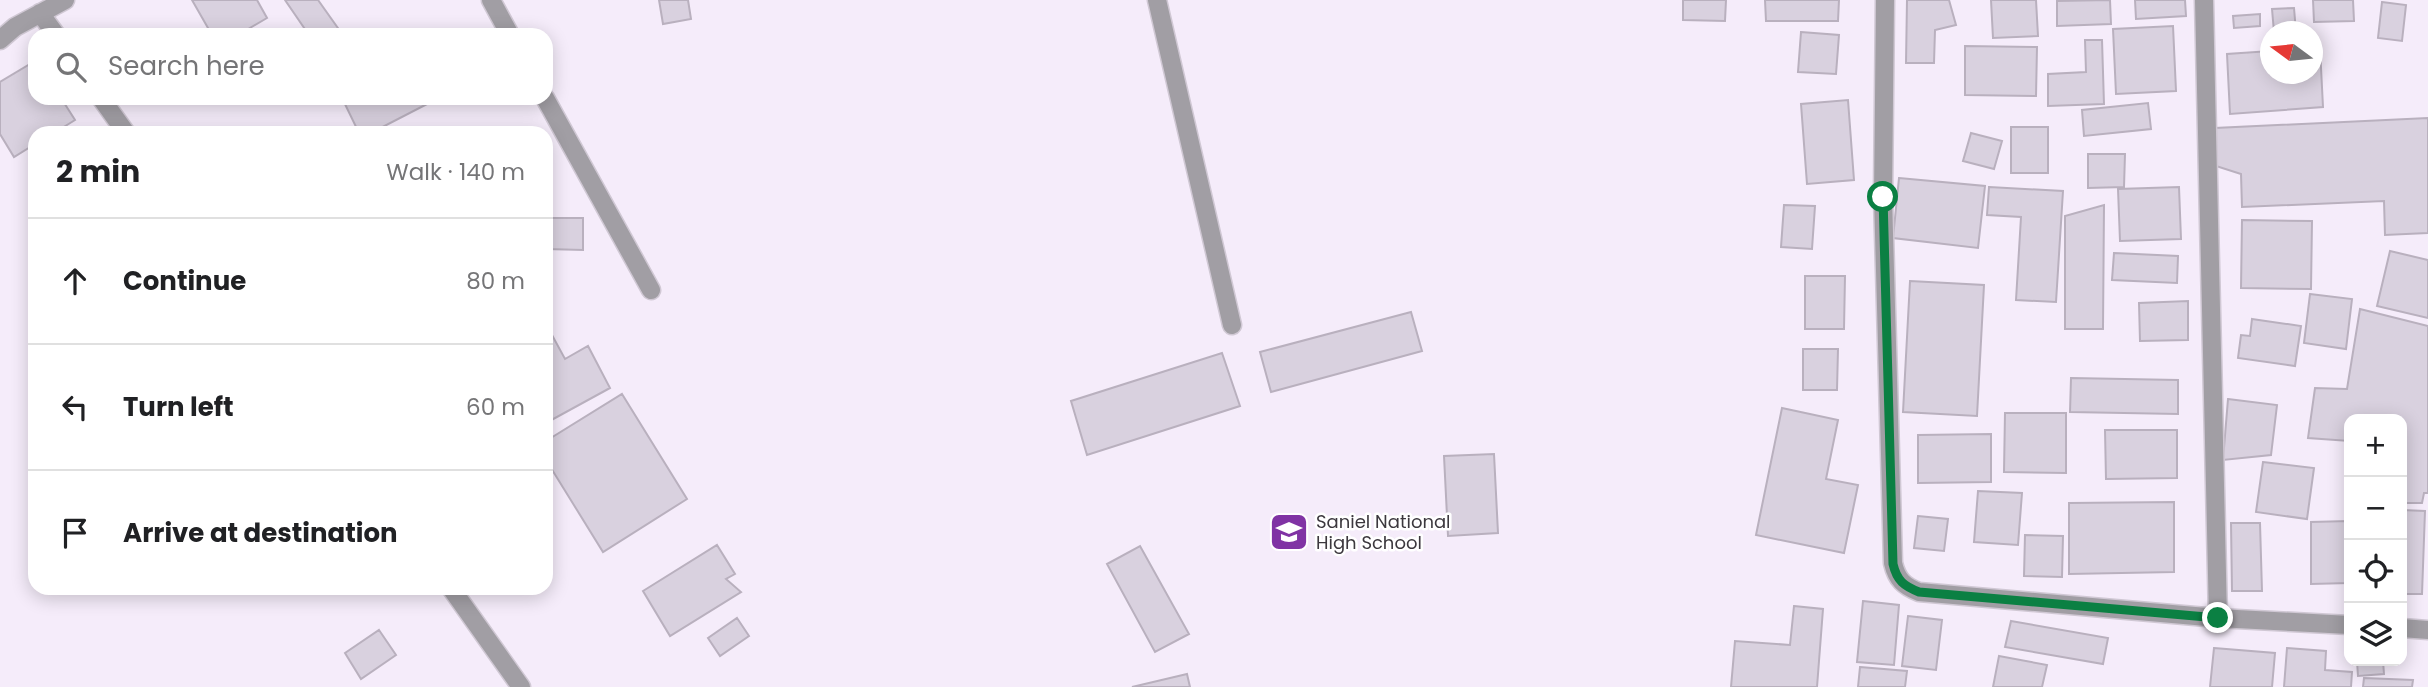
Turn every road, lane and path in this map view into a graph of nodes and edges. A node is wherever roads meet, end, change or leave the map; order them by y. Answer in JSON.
{"nodes":[{"id":1,"x":65,"y":0,"type":"edge"},
{"id":2,"x":491,"y":0,"type":"edge"},
{"id":3,"x":1157,"y":0,"type":"edge"},
{"id":4,"x":1885,"y":0,"type":"edge"},
{"id":5,"x":2203,"y":0,"type":"edge"},
{"id":6,"x":40,"y":13,"type":"junction"},
{"id":7,"x":51,"y":28,"type":"edge"},
{"id":8,"x":506,"y":28,"type":"edge"},
{"id":9,"x":0,"y":40,"type":"edge"},
{"id":10,"x":106,"y":105,"type":"edge"},
{"id":11,"x":549,"y":105,"type":"edge"},
{"id":12,"x":121,"y":126,"type":"edge"},
{"id":13,"x":651,"y":290,"type":"dead end"},
{"id":14,"x":1232,"y":325,"type":"dead end"},
{"id":15,"x":456,"y":595,"type":"edge"},
{"id":16,"x":2218,"y":618,"type":"junction"},
{"id":17,"x":2344,"y":625,"type":"edge"},
{"id":18,"x":2407,"y":628,"type":"edge"},
{"id":19,"x":2428,"y":629,"type":"edge"},
{"id":20,"x":521,"y":687,"type":"edge"}],
"edges":[{"from":1,"to":6,"type":"street"},
{"from":2,"to":8,"type":"street"},
{"from":3,"to":14,"type":"street"},
{"from":4,"to":16,"type":"street"},
{"from":5,"to":16,"type":"street"},
{"from":6,"to":7,"type":"street"},
{"from":6,"to":9,"type":"street"},
{"from":10,"to":12,"type":"street"},
{"from":11,"to":13,"type":"street"},
{"from":15,"to":20,"type":"street"},
{"from":16,"to":17,"type":"street"},
{"from":18,"to":19,"type":"street"}]}
